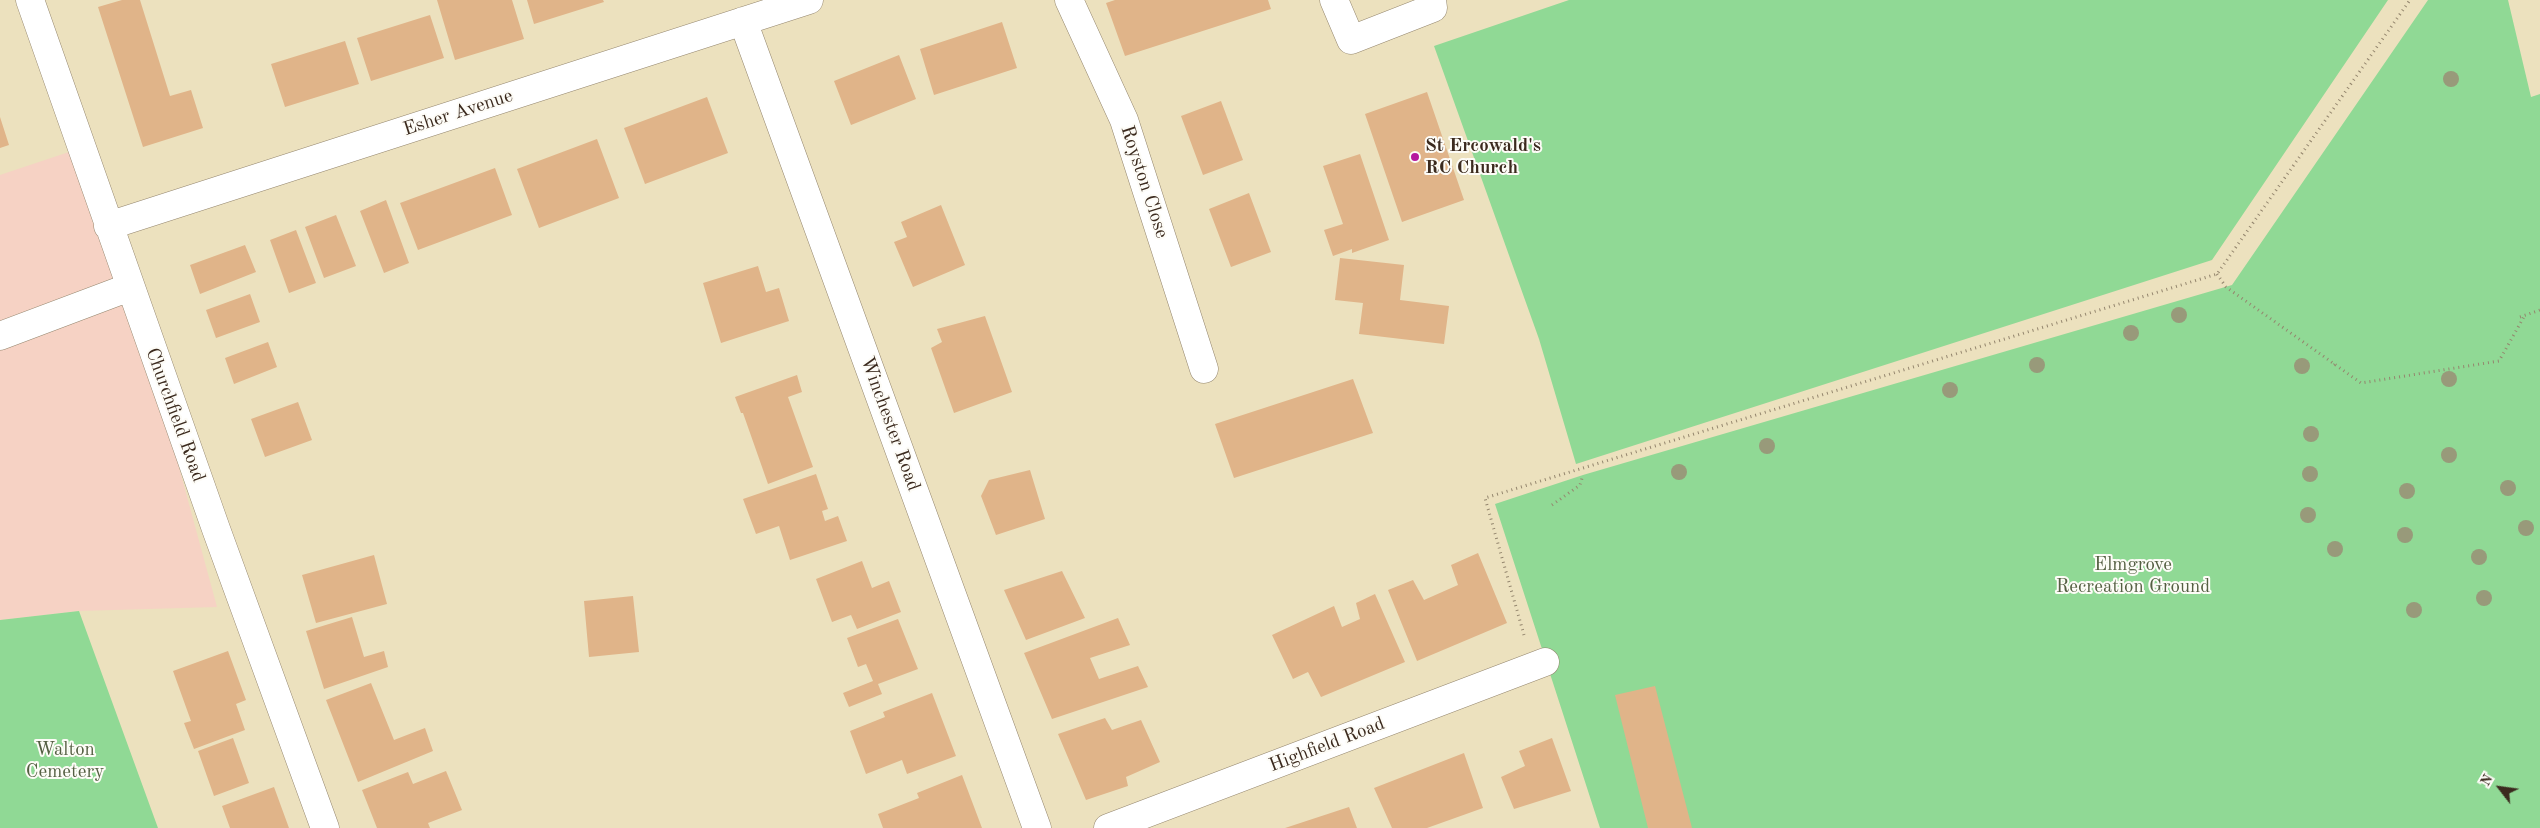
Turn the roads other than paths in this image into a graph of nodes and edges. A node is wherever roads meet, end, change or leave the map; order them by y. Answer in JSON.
{"nodes":[{"id":1,"x":30,"y":0,"type":"edge"},
{"id":2,"x":809,"y":0,"type":"edge"},
{"id":3,"x":1069,"y":0,"type":"edge"},
{"id":4,"x":1334,"y":0,"type":"edge"},
{"id":5,"x":1432,"y":0,"type":"edge"},
{"id":6,"x":743,"y":21,"type":"junction"},
{"id":7,"x":108,"y":226,"type":"junction"},
{"id":8,"x":130,"y":287,"type":"junction"},
{"id":9,"x":0,"y":336,"type":"edge"},
{"id":10,"x":1204,"y":369,"type":"dead end"},
{"id":11,"x":1539,"y":664,"type":"road end"},
{"id":12,"x":325,"y":828,"type":"edge"},
{"id":13,"x":1037,"y":828,"type":"edge"},
{"id":14,"x":1108,"y":828,"type":"edge"}],
"edges":[{"from":1,"to":7,"type":"street","name":"Churchfield Road"},
{"from":2,"to":6,"type":"street","name":"Esher Avenue"},
{"from":3,"to":10,"type":"street","name":"Royston Close"},
{"from":4,"to":5,"type":"street"},
{"from":6,"to":7,"type":"street","name":"Esher Avenue"},
{"from":6,"to":13,"type":"street","name":"Winchester Road"},
{"from":7,"to":8,"type":"street","name":"Churchfield Road"},
{"from":8,"to":9,"type":"street"},
{"from":8,"to":12,"type":"street","name":"Churchfield Road"},
{"from":11,"to":14,"type":"street","name":"Highfield Road"}]}
